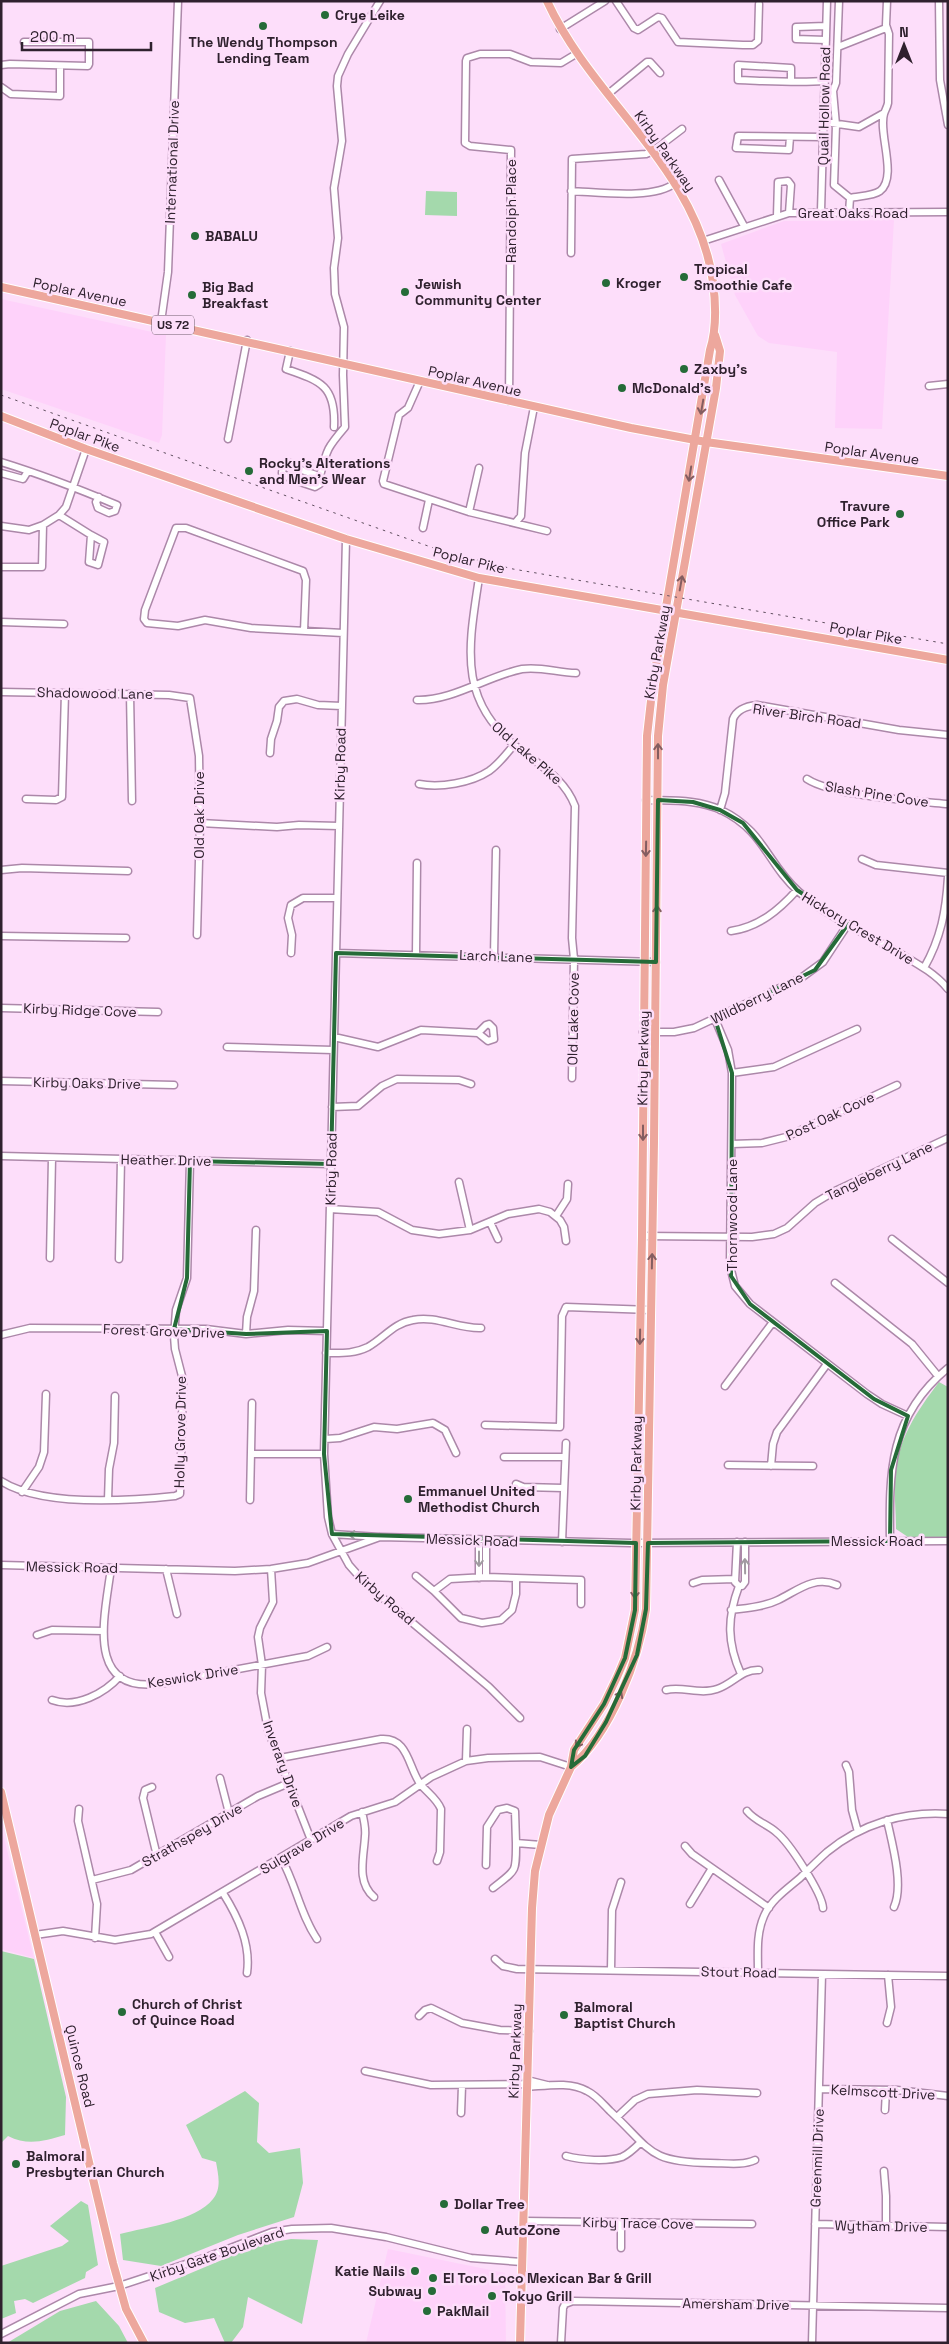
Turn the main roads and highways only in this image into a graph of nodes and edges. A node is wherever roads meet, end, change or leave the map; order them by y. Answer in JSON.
{"nodes":[{"id":1,"x":547,"y":1,"type":"edge"},
{"id":2,"x":1,"y":287,"type":"edge"},
{"id":3,"x":715,"y":335,"type":"junction"},
{"id":4,"x":1,"y":416,"type":"edge"},
{"id":5,"x":696,"y":440,"type":"junction"},
{"id":6,"x":706,"y":442,"type":"junction"},
{"id":7,"x":948,"y":476,"type":"edge"},
{"id":8,"x":667,"y":611,"type":"junction"},
{"id":9,"x":676,"y":613,"type":"junction"},
{"id":10,"x":948,"y":660,"type":"edge"},
{"id":11,"x":571,"y":1767,"type":"junction"},
{"id":12,"x":1,"y":1792,"type":"edge"},
{"id":13,"x":144,"y":2343,"type":"edge"},
{"id":14,"x":520,"y":2343,"type":"edge"}],
"edges":[{"from":1,"to":3,"type":"main road","name":"Kirby Parkway"},
{"from":2,"to":5,"type":"main road","name":"Poplar Avenue","number":"US 72"},
{"from":3,"to":5,"type":"main road","name":"Kirby Parkway","one_way":true},
{"from":3,"to":6,"type":"main road","name":"Kirby Parkway"},
{"from":4,"to":8,"type":"main road","name":"Poplar Pike"},
{"from":5,"to":6,"type":"main road","name":"Poplar Avenue","number":"US 72"},
{"from":5,"to":8,"type":"main road","name":"Kirby Parkway","one_way":true},
{"from":6,"to":7,"type":"main road","name":"Poplar Avenue","number":"US 72"},
{"from":9,"to":6,"type":"main road","name":"Kirby Parkway","one_way":true},
{"from":8,"to":9,"type":"main road","name":"Poplar Pike"},
{"from":8,"to":11,"type":"main road","name":"Kirby Parkway","one_way":true},
{"from":9,"to":10,"type":"main road","name":"Poplar Pike"},
{"from":11,"to":9,"type":"main road","name":"Kirby Parkway","one_way":true},
{"from":11,"to":14,"type":"main road","name":"Kirby Parkway"},
{"from":12,"to":13,"type":"main road","name":"Quince Road"}]}
